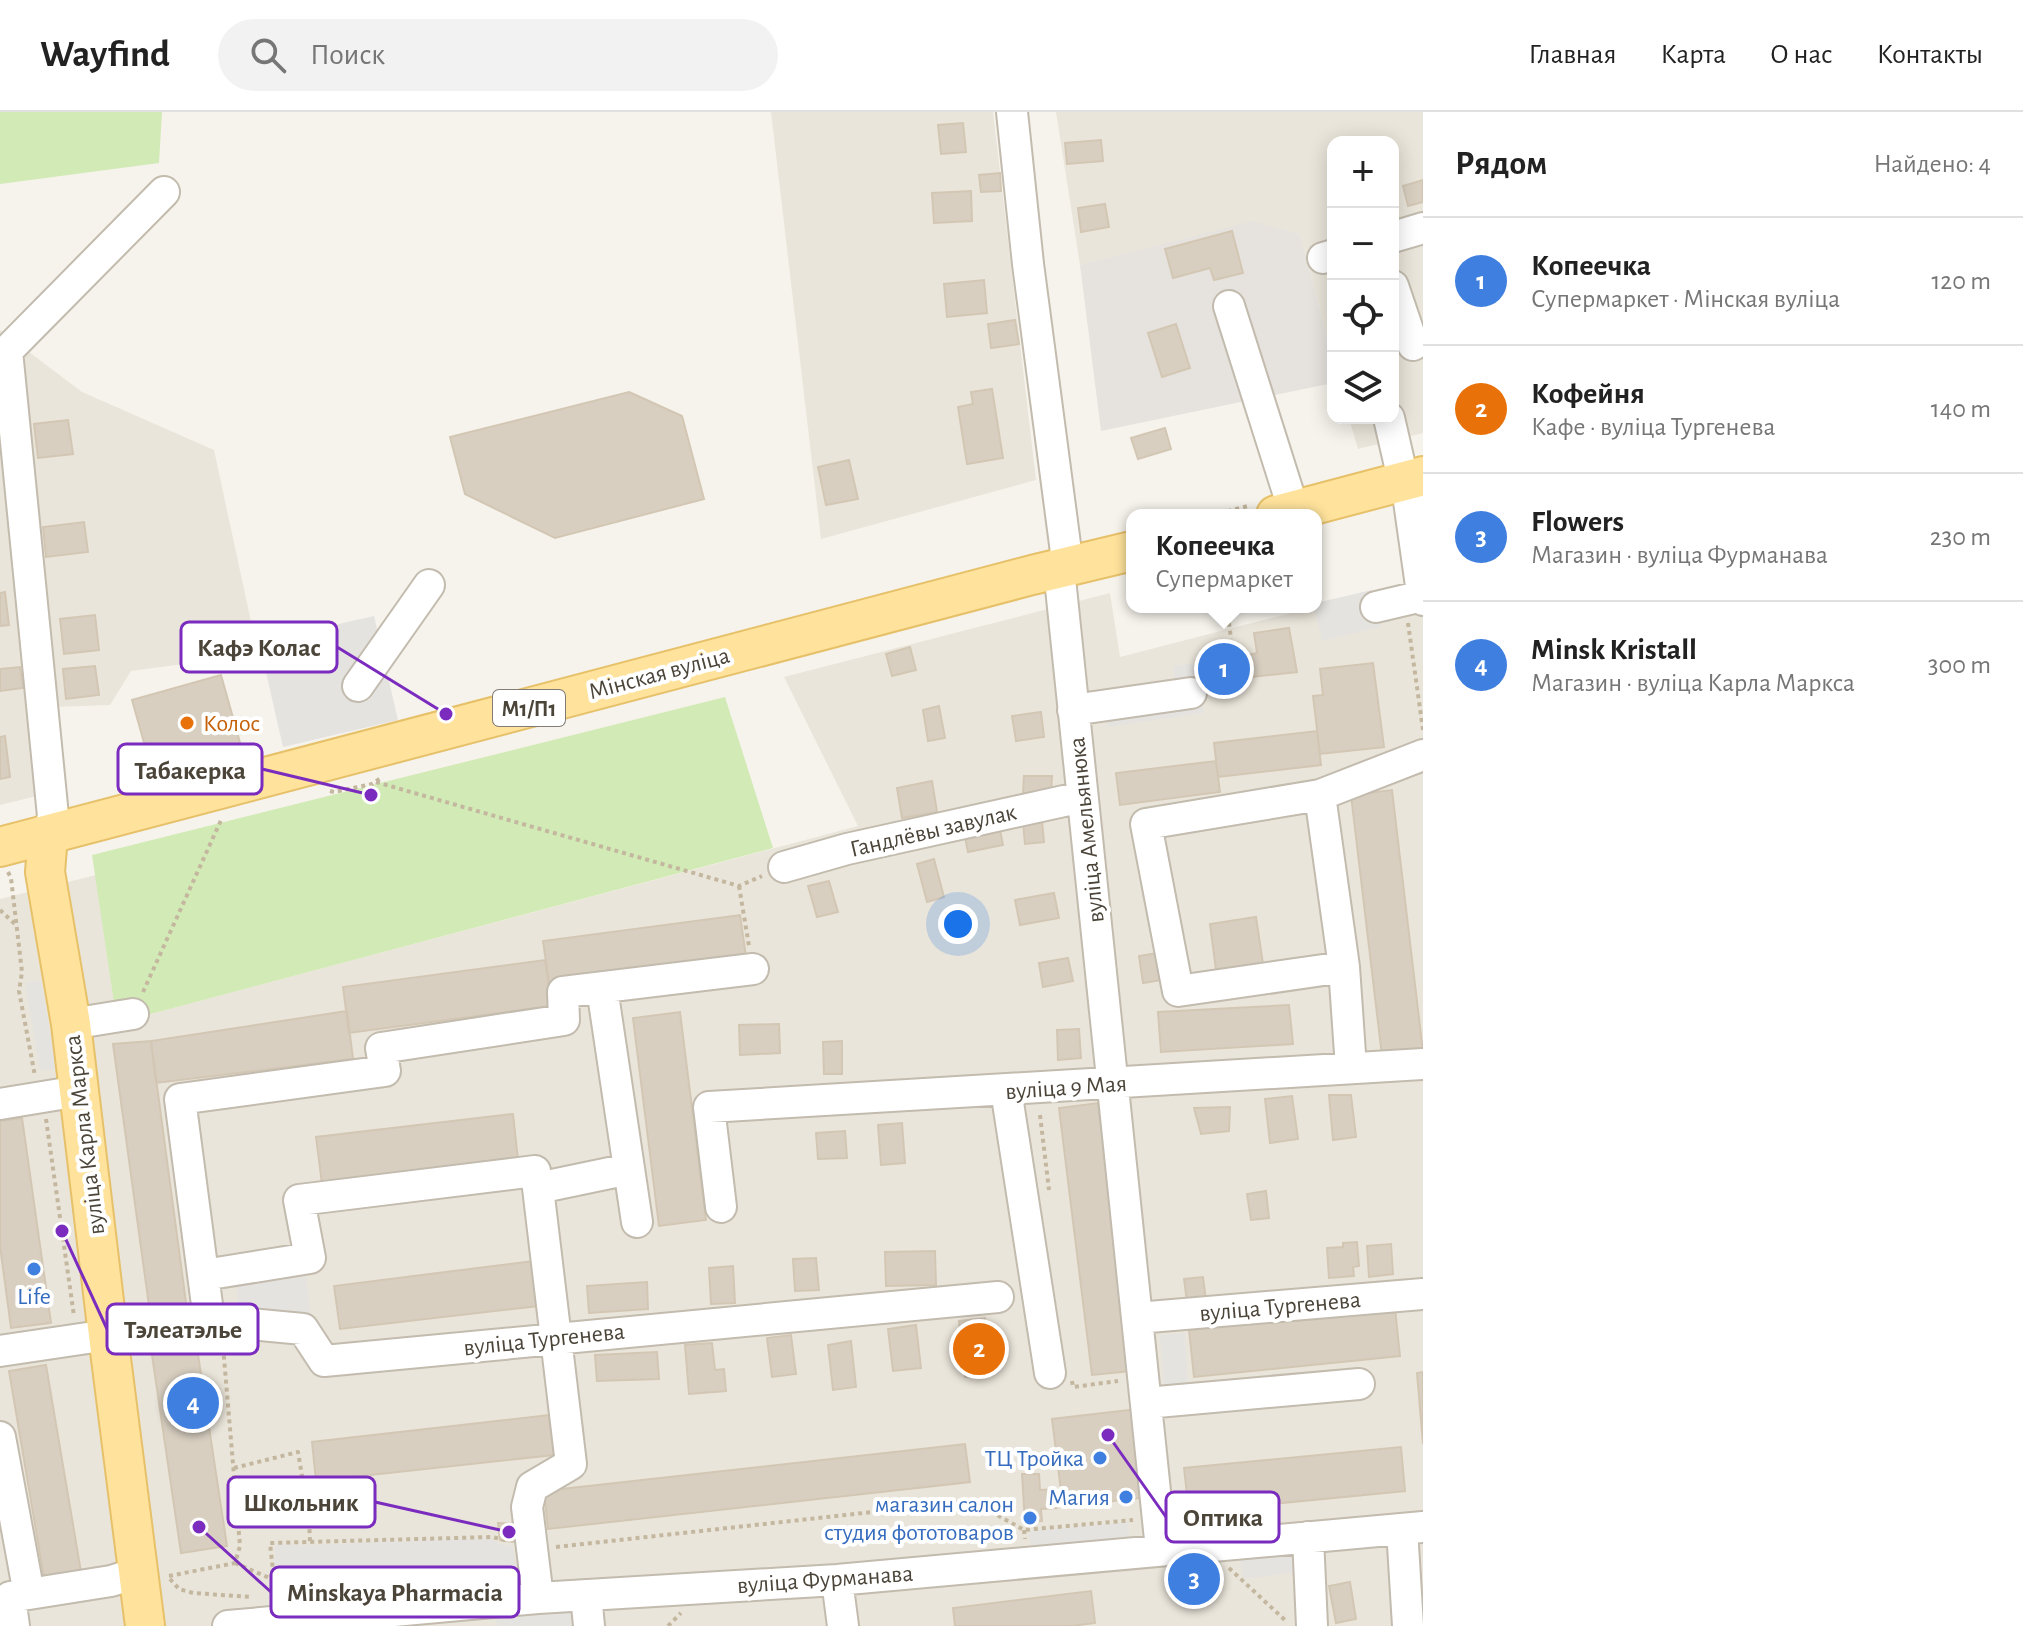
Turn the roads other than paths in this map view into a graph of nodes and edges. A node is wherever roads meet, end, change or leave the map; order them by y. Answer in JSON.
{"nodes":[{"id":1,"x":1012,"y":112,"type":"edge"},
{"id":2,"x":164,"y":192,"type":"dead end"},
{"id":3,"x":1423,"y":228,"type":"edge"},
{"id":4,"x":1399,"y":235,"type":"edge"},
{"id":5,"x":1229,"y":306,"type":"dead end"},
{"id":6,"x":1399,"y":308,"type":"edge"},
{"id":7,"x":1410,"y":347,"type":"edge"},
{"id":8,"x":1390,"y":424,"type":"edge"},
{"id":9,"x":1414,"y":478,"type":"edge"},
{"id":10,"x":1284,"y":509,"type":"edge"},
{"id":11,"x":1300,"y":509,"type":"edge"},
{"id":12,"x":1420,"y":549,"type":"edge"},
{"id":13,"x":1126,"y":552,"type":"edge"},
{"id":14,"x":14,"y":564,"type":"edge"},
{"id":15,"x":1059,"y":569,"type":"junction"},
{"id":16,"x":429,"y":585,"type":"dead end"},
{"id":17,"x":1423,"y":598,"type":"edge"},
{"id":18,"x":1376,"y":607,"type":"dead end"},
{"id":19,"x":358,"y":686,"type":"dead end"},
{"id":20,"x":1191,"y":693,"type":"dead end"},
{"id":21,"x":1073,"y":710,"type":"junction"},
{"id":22,"x":1423,"y":755,"type":"edge"},
{"id":23,"x":1320,"y":795,"type":"junction"},
{"id":24,"x":1082,"y":797,"type":"junction"},
{"id":25,"x":48,"y":835,"type":"junction"},
{"id":26,"x":2,"y":857,"type":"edge"},
{"id":27,"x":784,"y":867,"type":"dead end"},
{"id":28,"x":1344,"y":967,"type":"junction"},
{"id":29,"x":753,"y":969,"type":"road end"},
{"id":30,"x":602,"y":988,"type":"junction"},
{"id":31,"x":133,"y":1014,"type":"road end"},
{"id":32,"x":71,"y":1024,"type":"junction"},
{"id":33,"x":1423,"y":1064,"type":"edge"},
{"id":34,"x":1351,"y":1068,"type":"junction"},
{"id":35,"x":1112,"y":1084,"type":"junction"},
{"id":36,"x":1006,"y":1090,"type":"junction"},
{"id":37,"x":79,"y":1091,"type":"junction"},
{"id":38,"x":0,"y":1104,"type":"edge"},
{"id":39,"x":629,"y":1169,"type":"junction"},
{"id":40,"x":538,"y":1188,"type":"junction"},
{"id":41,"x":721,"y":1207,"type":"dead end"},
{"id":42,"x":637,"y":1222,"type":"dead end"},
{"id":43,"x":204,"y":1275,"type":"junction"},
{"id":44,"x":1423,"y":1294,"type":"edge"},
{"id":45,"x":998,"y":1297,"type":"dead end"},
{"id":46,"x":1137,"y":1318,"type":"junction"},
{"id":47,"x":216,"y":1328,"type":"junction"},
{"id":48,"x":93,"y":1338,"type":"junction"},
{"id":49,"x":556,"y":1338,"type":"junction"},
{"id":50,"x":0,"y":1351,"type":"edge"},
{"id":51,"x":1060,"y":1372,"type":"road end"},
{"id":52,"x":1359,"y":1384,"type":"dead end"},
{"id":53,"x":1146,"y":1403,"type":"junction"},
{"id":54,"x":0,"y":1437,"type":"edge"},
{"id":55,"x":1412,"y":1528,"type":"edge"},
{"id":56,"x":1308,"y":1537,"type":"junction"},
{"id":57,"x":1161,"y":1549,"type":"junction"},
{"id":58,"x":158,"y":1574,"type":"junction"},
{"id":59,"x":837,"y":1580,"type":"junction"},
{"id":60,"x":29,"y":1594,"type":"junction"},
{"id":61,"x":586,"y":1595,"type":"junction"},
{"id":62,"x":538,"y":1598,"type":"junction"},
{"id":63,"x":14,"y":1626,"type":"edge"},
{"id":64,"x":145,"y":1626,"type":"edge"},
{"id":65,"x":228,"y":1626,"type":"edge"},
{"id":66,"x":589,"y":1626,"type":"edge"},
{"id":67,"x":843,"y":1626,"type":"edge"},
{"id":68,"x":1312,"y":1626,"type":"edge"},
{"id":69,"x":1408,"y":1626,"type":"edge"}],
"edges":[{"from":1,"to":15,"type":"street","name":"вуліца Амельянюка"},
{"from":2,"to":14,"type":"street"},
{"from":3,"to":4,"type":"street"},
{"from":5,"to":10,"type":"street"},
{"from":6,"to":7,"type":"street"},
{"from":8,"to":9,"type":"street"},
{"from":9,"to":11,"type":"main road"},
{"from":9,"to":12,"type":"street"},
{"from":12,"to":17,"type":"street"},
{"from":13,"to":15,"type":"main road","name":"Мінская вуліца","number":"М1/П1"},
{"from":14,"to":25,"type":"street"},
{"from":15,"to":21,"type":"street","name":"вуліца Амельянюка"},
{"from":15,"to":25,"type":"main road","name":"Мінская вуліца","number":"М1/П1"},
{"from":16,"to":19,"type":"street"},
{"from":17,"to":18,"type":"street"},
{"from":20,"to":21,"type":"street"},
{"from":21,"to":24,"type":"street","name":"вуліца Амельянюка"},
{"from":22,"to":23,"type":"street"},
{"from":23,"to":28,"type":"street"},
{"from":23,"to":28,"type":"street"},
{"from":24,"to":27,"type":"street","name":"Гандлёвы завулак"},
{"from":24,"to":35,"type":"street","name":"вуліца Амельянюка"},
{"from":25,"to":26,"type":"main road","name":"Мінская вуліца","number":"М1/П1"},
{"from":25,"to":32,"type":"main road","name":"вуліца Карла Маркса"},
{"from":28,"to":34,"type":"street"},
{"from":29,"to":30,"type":"street"},
{"from":30,"to":39,"type":"street"},
{"from":30,"to":43,"type":"street"},
{"from":31,"to":32,"type":"street"},
{"from":32,"to":37,"type":"main road","name":"вуліца Карла Маркса"},
{"from":33,"to":34,"type":"street","name":"вуліца 9 Мая"},
{"from":34,"to":35,"type":"street","name":"вуліца 9 Мая"},
{"from":35,"to":36,"type":"street","name":"вуліца 9 Мая"},
{"from":35,"to":46,"type":"street","name":"вуліца Амельянюка"},
{"from":36,"to":41,"type":"street","name":"вуліца 9 Мая"},
{"from":36,"to":51,"type":"street"},
{"from":37,"to":38,"type":"street"},
{"from":37,"to":48,"type":"main road","name":"вуліца Карла Маркса"},
{"from":39,"to":40,"type":"street"},
{"from":39,"to":42,"type":"street"},
{"from":40,"to":43,"type":"street"},
{"from":40,"to":49,"type":"street"},
{"from":43,"to":47,"type":"street"},
{"from":44,"to":46,"type":"street","name":"вуліца Тургенева"},
{"from":45,"to":49,"type":"street","name":"вуліца Тургенева"},
{"from":46,"to":53,"type":"street","name":"вуліца Амельянюка"},
{"from":47,"to":48,"type":"street","name":"вуліца Тургенева"},
{"from":47,"to":49,"type":"street","name":"вуліца Тургенева"},
{"from":48,"to":50,"type":"street","name":"вуліца Тургенева"},
{"from":48,"to":58,"type":"main road","name":"вуліца Карла Маркса"},
{"from":49,"to":62,"type":"street"},
{"from":52,"to":53,"type":"street"},
{"from":53,"to":57,"type":"street","name":"вуліца Амельянюка"},
{"from":54,"to":60,"type":"street"},
{"from":55,"to":56,"type":"street","name":"вуліца Фурманава"},
{"from":55,"to":69,"type":"street"},
{"from":56,"to":57,"type":"street","name":"вуліца Фурманава"},
{"from":56,"to":68,"type":"street"},
{"from":57,"to":59,"type":"street","name":"вуліца Фурманава"},
{"from":58,"to":60,"type":"street"},
{"from":58,"to":64,"type":"main road","name":"вуліца Карла Маркса"},
{"from":59,"to":61,"type":"street","name":"вуліца Фурманава"},
{"from":59,"to":67,"type":"street"},
{"from":60,"to":63,"type":"street"},
{"from":61,"to":62,"type":"street","name":"вуліца Фурманава"},
{"from":61,"to":66,"type":"street"},
{"from":62,"to":65,"type":"street","name":"вуліца Фурманава"}]}
